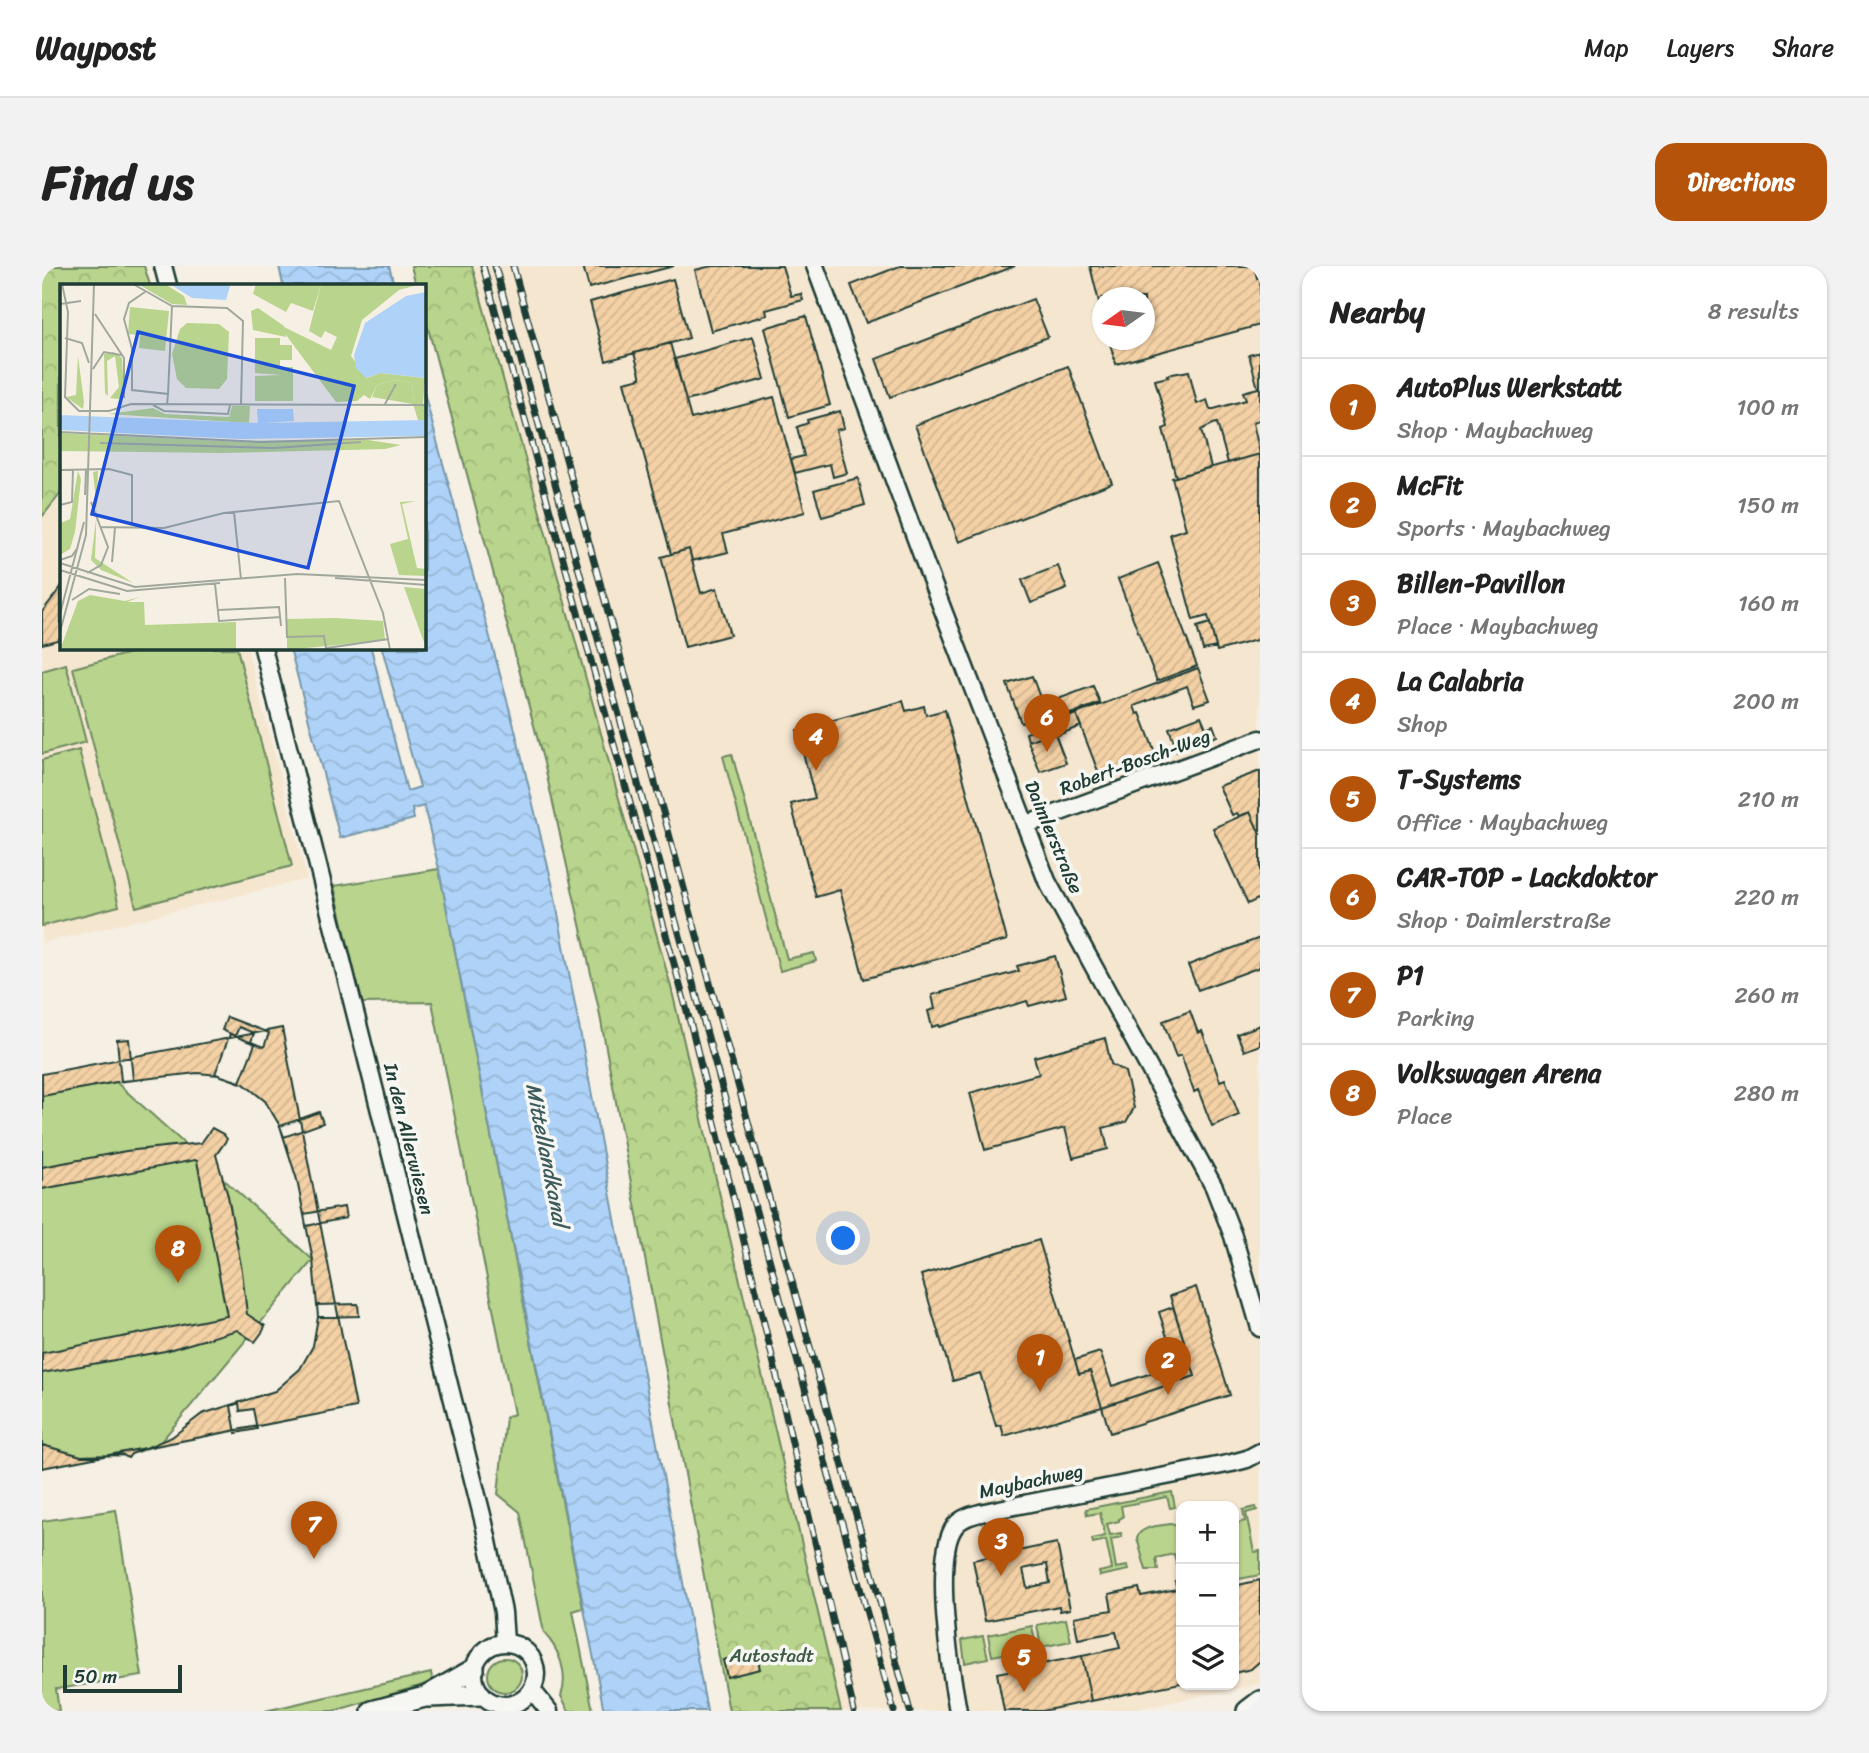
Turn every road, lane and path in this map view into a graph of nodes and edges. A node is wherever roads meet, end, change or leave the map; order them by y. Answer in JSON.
{"nodes":[{"id":1,"x":163,"y":266,"type":"edge"},
{"id":2,"x":815,"y":266,"type":"edge"},
{"id":3,"x":168,"y":284,"type":"edge"},
{"id":4,"x":263,"y":649,"type":"edge"},
{"id":5,"x":1260,"y":739,"type":"edge"},
{"id":6,"x":1025,"y":825,"type":"junction"},
{"id":7,"x":1260,"y":1328,"type":"edge"},
{"id":8,"x":1260,"y":1452,"type":"edge"},
{"id":9,"x":505,"y":1642,"type":"junction"},
{"id":10,"x":474,"y":1669,"type":"junction"},
{"id":11,"x":532,"y":1690,"type":"junction"},
{"id":12,"x":481,"y":1695,"type":"junction"},
{"id":13,"x":425,"y":1697,"type":"junction"},
{"id":14,"x":1260,"y":1701,"type":"edge"},
{"id":15,"x":372,"y":1711,"type":"edge"},
{"id":16,"x":549,"y":1711,"type":"edge"},
{"id":17,"x":958,"y":1711,"type":"edge"},
{"id":18,"x":1247,"y":1711,"type":"edge"}],
"edges":[{"from":1,"to":3,"type":"street"},
{"from":2,"to":6,"type":"street","name":"Daimlerstraße"},
{"from":4,"to":9,"type":"street","name":"In den Allerwiesen"},
{"from":5,"to":6,"type":"street","name":"Robert-Bosch-Weg"},
{"from":6,"to":7,"type":"street","name":"Daimlerstraße"},
{"from":8,"to":17,"type":"street","name":"Maybachweg"},
{"from":9,"to":10,"type":"street"},
{"from":9,"to":11,"type":"street"},
{"from":10,"to":12,"type":"street"},
{"from":10,"to":13,"type":"main road"},
{"from":11,"to":12,"type":"street"},
{"from":11,"to":16,"type":"street"},
{"from":12,"to":13,"type":"main road"},
{"from":13,"to":15,"type":"main road"},
{"from":14,"to":18,"type":"main road"}]}
